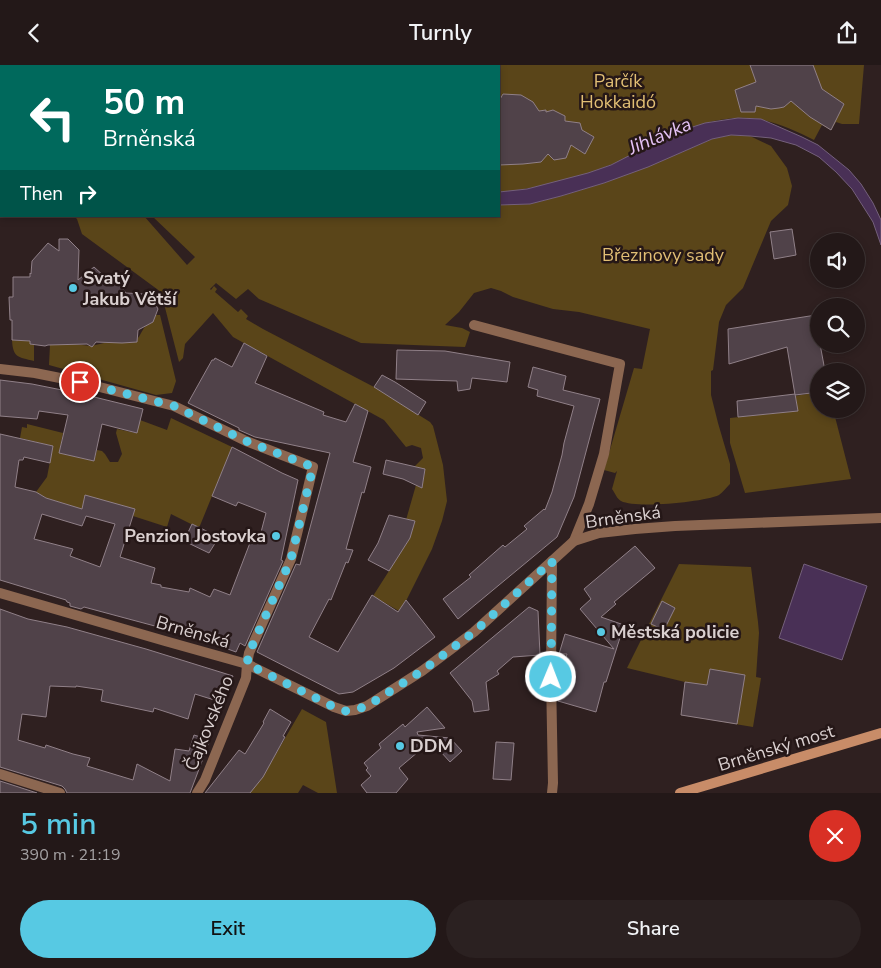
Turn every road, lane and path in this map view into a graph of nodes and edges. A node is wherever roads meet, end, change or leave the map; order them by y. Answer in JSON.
{"nodes":[{"id":1,"x":474,"y":325,"type":"dead end"},
{"id":2,"x":0,"y":369,"type":"edge"},
{"id":3,"x":881,"y":518,"type":"edge"},
{"id":4,"x":574,"y":541,"type":"junction"},
{"id":5,"x":552,"y":561,"type":"junction"},
{"id":6,"x":0,"y":593,"type":"edge"},
{"id":7,"x":247,"y":664,"type":"junction"},
{"id":8,"x":881,"y":733,"type":"edge"},
{"id":9,"x":0,"y":774,"type":"edge"},
{"id":10,"x":60,"y":793,"type":"edge"},
{"id":11,"x":197,"y":793,"type":"edge"},
{"id":12,"x":552,"y":793,"type":"edge"},
{"id":13,"x":680,"y":793,"type":"edge"}],
"edges":[{"from":1,"to":4,"type":"street"},
{"from":2,"to":7,"type":"street","name":"Čajkovského"},
{"from":3,"to":4,"type":"street","name":"Brněnská"},
{"from":4,"to":5,"type":"street","name":"Brněnská"},
{"from":5,"to":7,"type":"street","name":"Brněnská"},
{"from":5,"to":12,"type":"street"},
{"from":6,"to":7,"type":"street","name":"Brněnská"},
{"from":7,"to":11,"type":"street","name":"Čajkovského"},
{"from":8,"to":13,"type":"main road","name":"Brněnský most"},
{"from":9,"to":10,"type":"street"}]}
